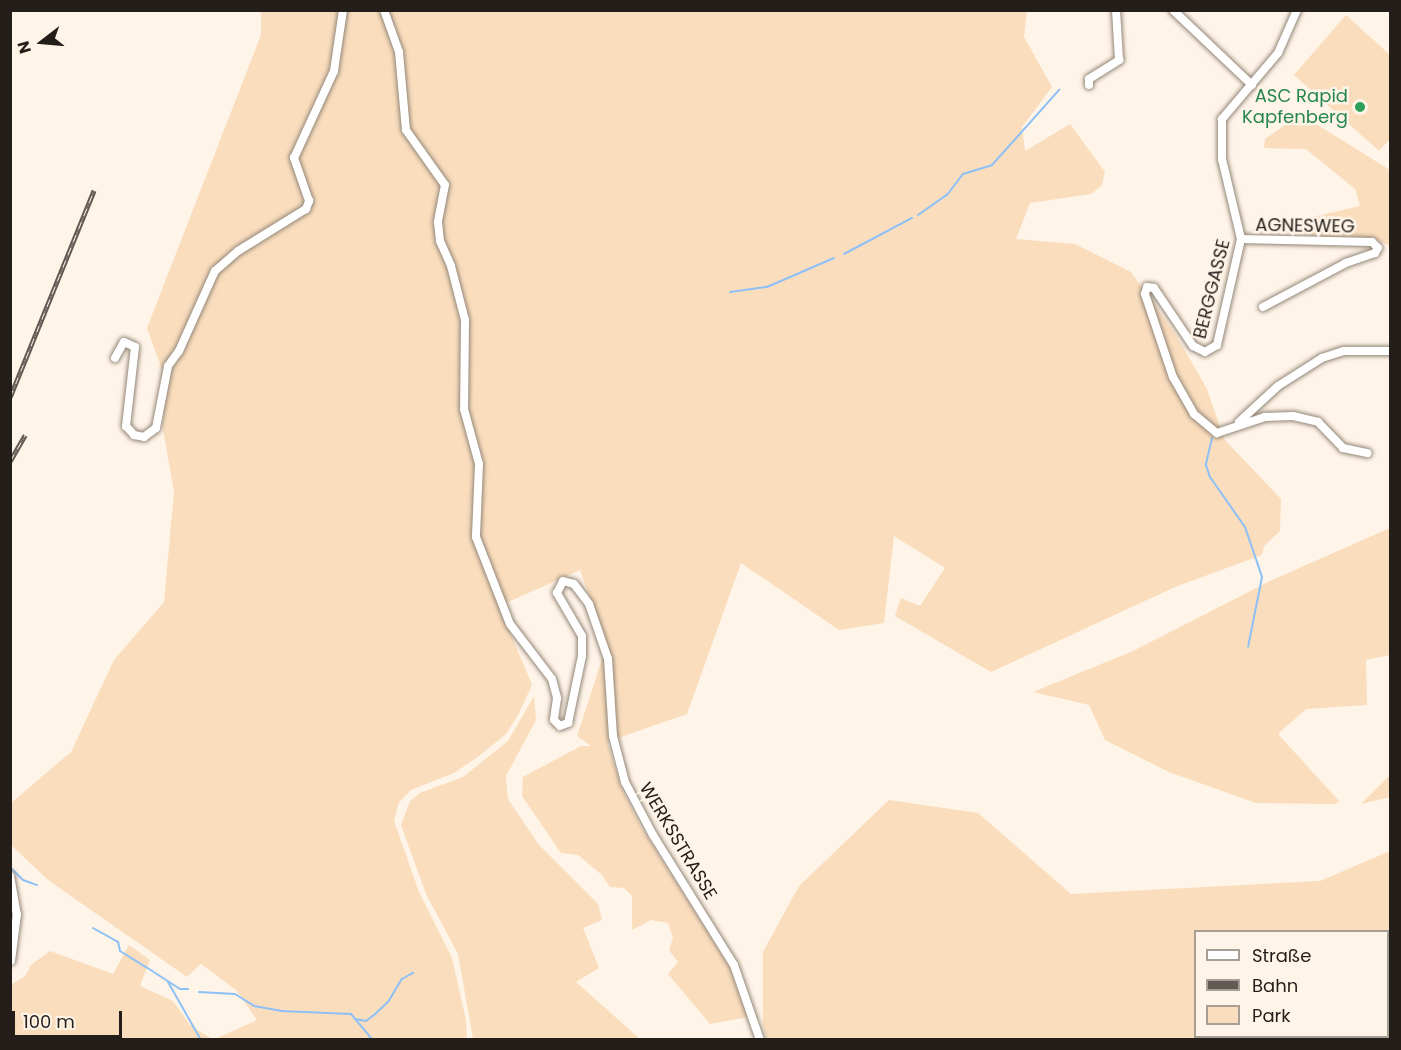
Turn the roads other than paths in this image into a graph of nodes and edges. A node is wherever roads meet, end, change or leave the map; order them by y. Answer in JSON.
{"nodes":[{"id":1,"x":343,"y":10,"type":"edge"},
{"id":2,"x":384,"y":10,"type":"edge"},
{"id":3,"x":1116,"y":10,"type":"edge"},
{"id":4,"x":1173,"y":10,"type":"edge"},
{"id":5,"x":1297,"y":10,"type":"edge"},
{"id":6,"x":1089,"y":85,"type":"dead end"},
{"id":7,"x":1252,"y":85,"type":"junction"},
{"id":8,"x":1241,"y":239,"type":"junction"},
{"id":9,"x":1263,"y":308,"type":"dead end"},
{"id":10,"x":1390,"y":351,"type":"edge"},
{"id":11,"x":115,"y":358,"type":"dead end"},
{"id":12,"x":1237,"y":424,"type":"junction"},
{"id":13,"x":1367,"y":453,"type":"dead end"},
{"id":14,"x":10,"y":876,"type":"edge"},
{"id":15,"x":11,"y":961,"type":"edge"},
{"id":16,"x":760,"y":1040,"type":"edge"}],
"edges":[{"from":1,"to":11,"type":"street"},
{"from":2,"to":16,"type":"street","name":"WERKSSTRASSE"},
{"from":3,"to":6,"type":"street"},
{"from":4,"to":7,"type":"street"},
{"from":5,"to":7,"type":"street","name":"BERGGASSE"},
{"from":7,"to":8,"type":"street","name":"BERGGASSE"},
{"from":8,"to":9,"type":"street","name":"AGNESWEG"},
{"from":8,"to":12,"type":"street","name":"BERGGASSE"},
{"from":10,"to":12,"type":"street"},
{"from":12,"to":13,"type":"street","name":"BERGGASSE"},
{"from":14,"to":15,"type":"street"}]}
